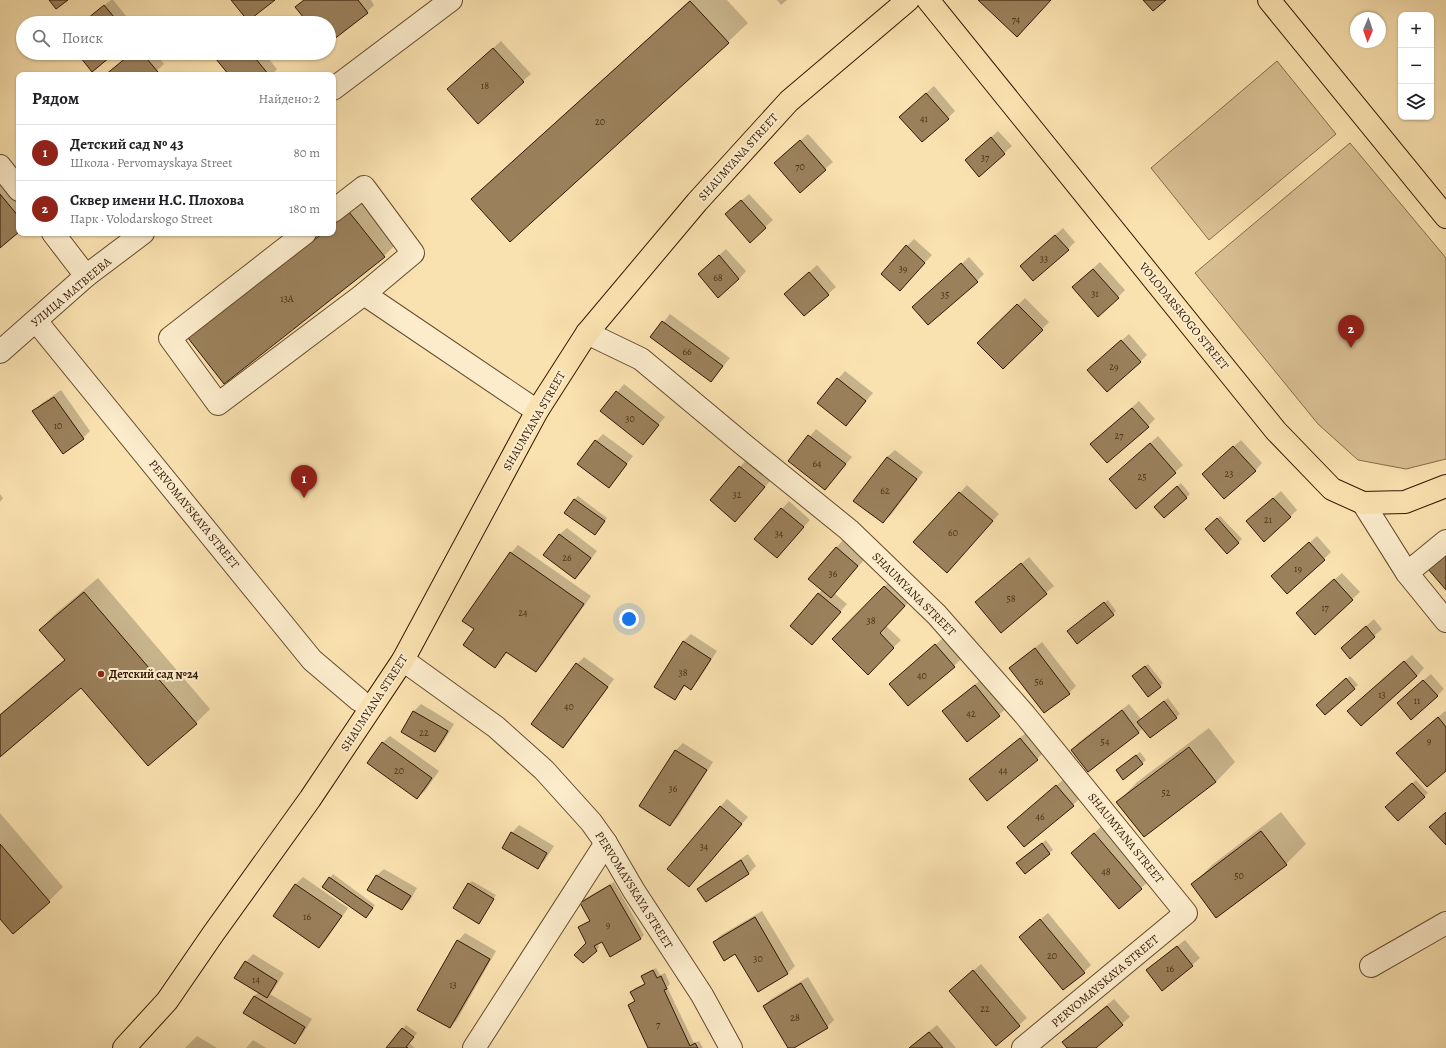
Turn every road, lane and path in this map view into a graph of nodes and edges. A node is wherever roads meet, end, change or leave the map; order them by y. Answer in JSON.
{"nodes":[{"id":1,"x":451,"y":0,"type":"edge"},
{"id":2,"x":908,"y":0,"type":"edge"},
{"id":3,"x":928,"y":0,"type":"edge"},
{"id":4,"x":1269,"y":0,"type":"edge"},
{"id":5,"x":336,"y":87,"type":"edge"},
{"id":6,"x":0,"y":166,"type":"edge"},
{"id":7,"x":16,"y":186,"type":"edge"},
{"id":8,"x":336,"y":209,"type":"edge"},
{"id":9,"x":1446,"y":217,"type":"edge"},
{"id":10,"x":55,"y":236,"type":"edge"},
{"id":11,"x":139,"y":236,"type":"edge"},
{"id":12,"x":301,"y":236,"type":"edge"},
{"id":13,"x":86,"y":276,"type":"junction"},
{"id":14,"x":364,"y":294,"type":"junction"},
{"id":15,"x":36,"y":321,"type":"junction"},
{"id":16,"x":587,"y":333,"type":"junction"},
{"id":17,"x":0,"y":352,"type":"edge"},
{"id":18,"x":537,"y":411,"type":"junction"},
{"id":19,"x":1446,"y":486,"type":"edge"},
{"id":20,"x":1363,"y":503,"type":"junction"},
{"id":21,"x":1446,"y":540,"type":"edge"},
{"id":22,"x":1407,"y":572,"type":"junction"},
{"id":23,"x":1446,"y":621,"type":"edge"},
{"id":24,"x":403,"y":660,"type":"junction"},
{"id":25,"x":359,"y":700,"type":"dead end"},
{"id":26,"x":606,"y":843,"type":"junction"},
{"id":27,"x":1186,"y":913,"type":"joint"},
{"id":28,"x":1446,"y":923,"type":"edge"},
{"id":29,"x":1371,"y":966,"type":"dead end"},
{"id":30,"x":124,"y":1048,"type":"edge"},
{"id":31,"x":474,"y":1048,"type":"edge"},
{"id":32,"x":731,"y":1048,"type":"edge"},
{"id":33,"x":1023,"y":1048,"type":"edge"}],
"edges":[{"from":1,"to":5,"type":"street"},
{"from":2,"to":16,"type":"main road","name":"SHAUMYANA STREET"},
{"from":3,"to":20,"type":"main road","name":"VOLODARSKOGO STREET"},
{"from":4,"to":9,"type":"main road"},
{"from":6,"to":7,"type":"street"},
{"from":8,"to":14,"type":"street"},
{"from":10,"to":13,"type":"street"},
{"from":11,"to":13,"type":"street","name":"УЛИЦА МАТВЕЕВА"},
{"from":12,"to":14,"type":"street"},
{"from":13,"to":15,"type":"street","name":"УЛИЦА МАТВЕЕВА"},
{"from":14,"to":18,"type":"street"},
{"from":15,"to":17,"type":"street","name":"УЛИЦА МАТВЕЕВА"},
{"from":15,"to":25,"type":"street","name":"PERVOMAYSKAYA STREET"},
{"from":16,"to":18,"type":"main road","name":"SHAUMYANA STREET"},
{"from":16,"to":27,"type":"street","name":"SHAUMYANA STREET"},
{"from":18,"to":24,"type":"main road","name":"SHAUMYANA STREET"},
{"from":19,"to":20,"type":"main road"},
{"from":20,"to":22,"type":"street"},
{"from":21,"to":22,"type":"street"},
{"from":22,"to":23,"type":"street"},
{"from":24,"to":26,"type":"street","name":"PERVOMAYSKAYA STREET"},
{"from":24,"to":30,"type":"main road","name":"SHAUMYANA STREET"},
{"from":26,"to":31,"type":"street"},
{"from":26,"to":32,"type":"street","name":"PERVOMAYSKAYA STREET"},
{"from":27,"to":33,"type":"street","name":"PERVOMAYSKAYA STREET"},
{"from":28,"to":29,"type":"street"}]}
